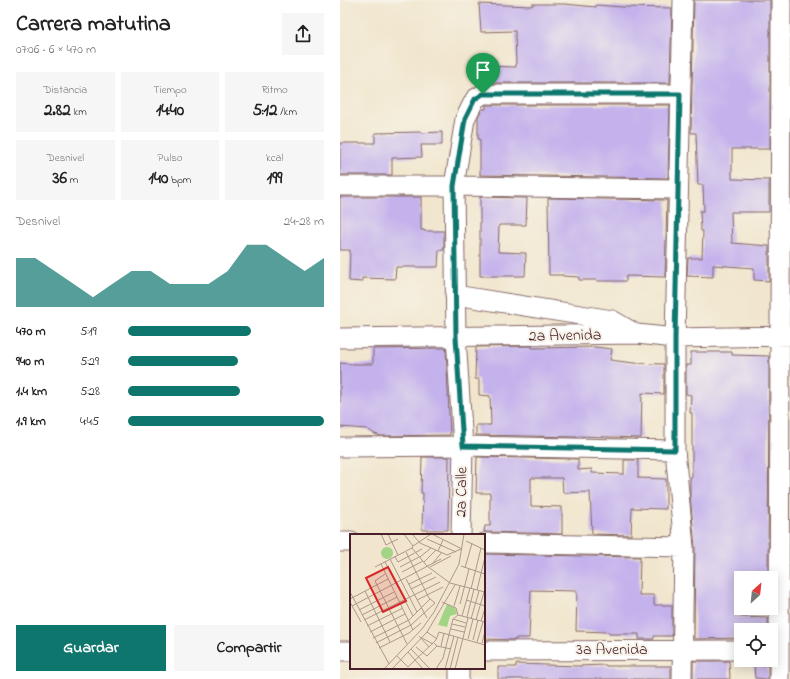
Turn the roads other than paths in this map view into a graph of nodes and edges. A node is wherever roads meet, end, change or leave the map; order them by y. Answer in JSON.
{"nodes":[{"id":1,"x":683,"y":0,"type":"edge"},
{"id":2,"x":781,"y":0,"type":"edge"},
{"id":3,"x":680,"y":94,"type":"junction"},
{"id":4,"x":340,"y":186,"type":"edge"},
{"id":5,"x":454,"y":186,"type":"junction"},
{"id":6,"x":678,"y":189,"type":"junction"},
{"id":7,"x":455,"y":295,"type":"junction"},
{"id":8,"x":637,"y":334,"type":"junction"},
{"id":9,"x":785,"y":336,"type":"edge"},
{"id":10,"x":456,"y":337,"type":"junction"},
{"id":11,"x":340,"y":338,"type":"edge"},
{"id":12,"x":675,"y":338,"type":"junction"},
{"id":13,"x":463,"y":446,"type":"junction"},
{"id":14,"x":340,"y":447,"type":"edge"},
{"id":15,"x":675,"y":450,"type":"junction"},
{"id":16,"x":461,"y":534,"type":"edge"},
{"id":17,"x":485,"y":543,"type":"edge"},
{"id":18,"x":684,"y":547,"type":"junction"},
{"id":19,"x":682,"y":650,"type":"junction"},
{"id":20,"x":734,"y":650,"type":"edge"},
{"id":21,"x":780,"y":650,"type":"edge"},
{"id":22,"x":485,"y":651,"type":"edge"},
{"id":23,"x":682,"y":679,"type":"edge"},
{"id":24,"x":779,"y":679,"type":"edge"}],
"edges":[{"from":1,"to":3,"type":"street"},
{"from":2,"to":9,"type":"street"},
{"from":3,"to":5,"type":"street","name":"2a Calle"},
{"from":3,"to":6,"type":"street"},
{"from":4,"to":5,"type":"street"},
{"from":5,"to":6,"type":"street"},
{"from":5,"to":7,"type":"street","name":"2a Calle"},
{"from":6,"to":12,"type":"street"},
{"from":7,"to":8,"type":"street"},
{"from":7,"to":10,"type":"street","name":"2a Calle"},
{"from":8,"to":10,"type":"street","name":"2a Avenida"},
{"from":8,"to":12,"type":"street","name":"2a Avenida"},
{"from":9,"to":12,"type":"street","name":"2a Avenida"},
{"from":9,"to":21,"type":"street"},
{"from":10,"to":11,"type":"street","name":"2a Avenida"},
{"from":10,"to":13,"type":"street","name":"2a Calle"},
{"from":12,"to":15,"type":"street"},
{"from":13,"to":14,"type":"street"},
{"from":13,"to":15,"type":"street"},
{"from":13,"to":16,"type":"street","name":"2a Calle"},
{"from":15,"to":18,"type":"street"},
{"from":17,"to":18,"type":"street"},
{"from":18,"to":19,"type":"street"},
{"from":19,"to":20,"type":"street","name":"3a Avenida"},
{"from":19,"to":22,"type":"street","name":"3a Avenida"},
{"from":19,"to":23,"type":"street"},
{"from":21,"to":24,"type":"street"}]}
